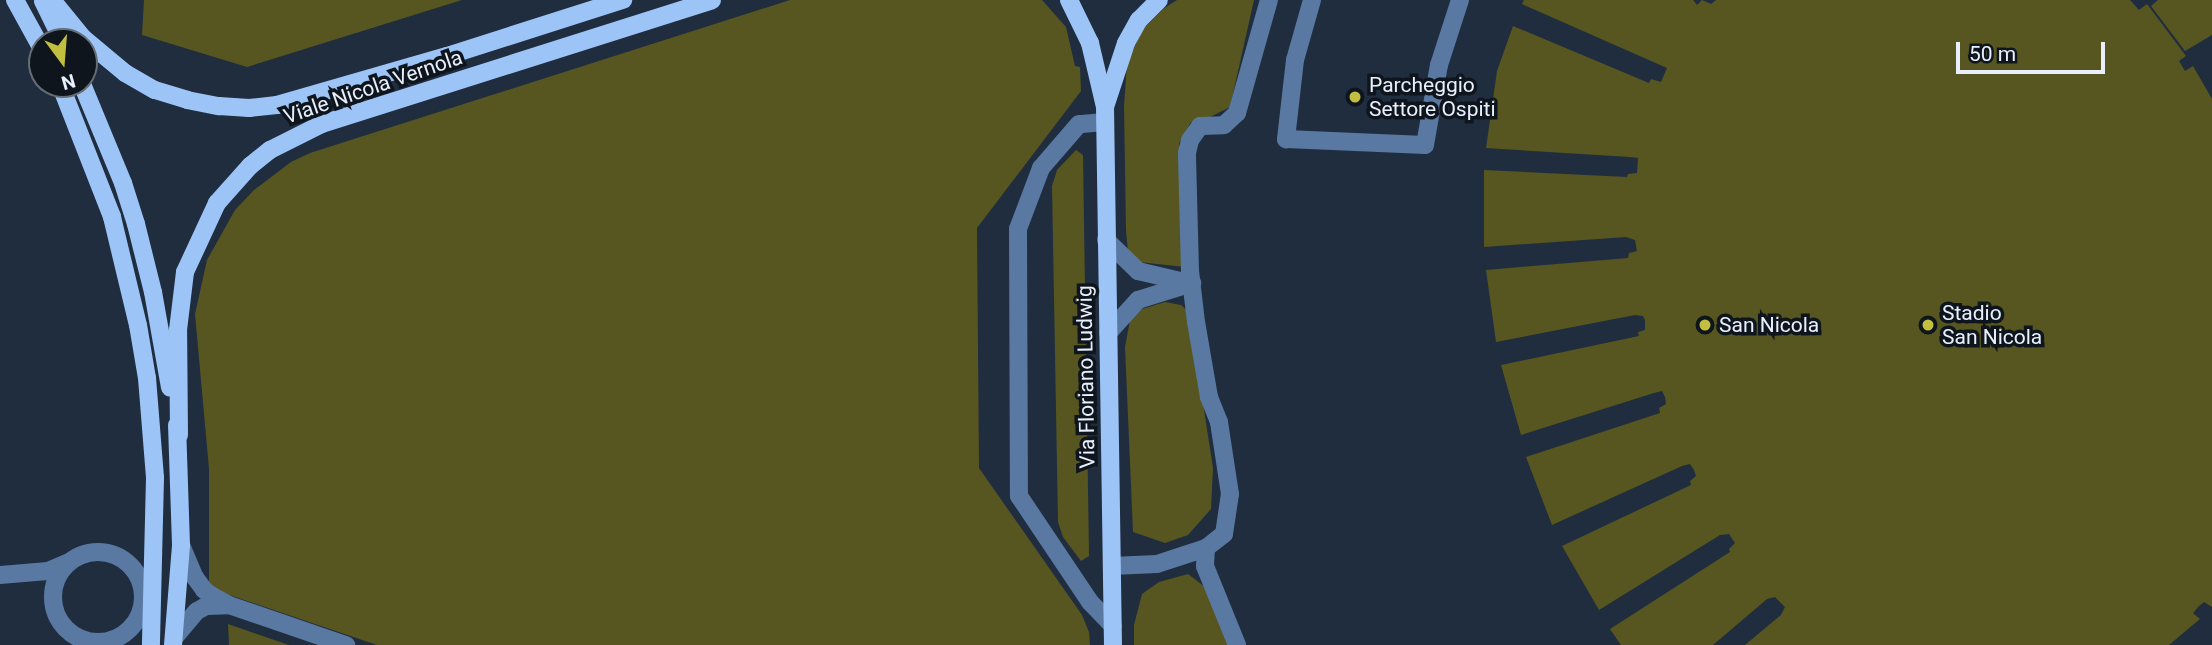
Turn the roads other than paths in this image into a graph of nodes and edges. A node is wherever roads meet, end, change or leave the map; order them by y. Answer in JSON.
{"nodes":[{"id":1,"x":15,"y":0,"type":"edge"},
{"id":2,"x":43,"y":0,"type":"edge"},
{"id":3,"x":52,"y":0,"type":"edge"},
{"id":4,"x":623,"y":0,"type":"edge"},
{"id":5,"x":712,"y":0,"type":"edge"},
{"id":6,"x":1069,"y":0,"type":"edge"},
{"id":7,"x":1159,"y":0,"type":"edge"},
{"id":8,"x":1269,"y":0,"type":"edge"},
{"id":9,"x":1312,"y":0,"type":"edge"},
{"id":10,"x":1460,"y":0,"type":"edge"},
{"id":11,"x":31,"y":28,"type":"edge"},
{"id":12,"x":56,"y":28,"type":"edge"},
{"id":13,"x":66,"y":98,"type":"edge"},
{"id":14,"x":88,"y":98,"type":"edge"},
{"id":15,"x":1104,"y":115,"type":"junction"},
{"id":16,"x":1106,"y":240,"type":"junction"},
{"id":17,"x":1192,"y":283,"type":"junction"},
{"id":18,"x":1108,"y":332,"type":"junction"},
{"id":19,"x":179,"y":435,"type":"junction"},
{"id":20,"x":181,"y":545,"type":"junction"},
{"id":21,"x":1206,"y":548,"type":"junction"},
{"id":22,"x":67,"y":563,"type":"junction"},
{"id":23,"x":154,"y":564,"type":"junction"},
{"id":24,"x":1112,"y":566,"type":"junction"},
{"id":25,"x":0,"y":575,"type":"edge"},
{"id":26,"x":24,"y":575,"type":"junction"},
{"id":27,"x":144,"y":598,"type":"junction"},
{"id":28,"x":53,"y":601,"type":"junction"},
{"id":29,"x":229,"y":605,"type":"junction"},
{"id":30,"x":1113,"y":626,"type":"junction"},
{"id":31,"x":173,"y":641,"type":"edge"},
{"id":32,"x":151,"y":645,"type":"edge"},
{"id":33,"x":346,"y":645,"type":"edge"},
{"id":34,"x":1113,"y":645,"type":"edge"},
{"id":35,"x":1237,"y":645,"type":"edge"}],
"edges":[{"from":1,"to":11,"type":"main road"},
{"from":2,"to":12,"type":"main road"},
{"from":3,"to":4,"type":"main road","name":"Viale Nicola Vernola"},
{"from":5,"to":19,"type":"main road","name":"Viale Nicola Vernola"},
{"from":6,"to":15,"type":"main road"},
{"from":7,"to":15,"type":"main road"},
{"from":8,"to":17,"type":"street"},
{"from":9,"to":10,"type":"street"},
{"from":13,"to":23,"type":"main road"},
{"from":14,"to":19,"type":"main road"},
{"from":15,"to":16,"type":"main road","name":"Via Floriano Ludwig"},
{"from":15,"to":30,"type":"street"},
{"from":16,"to":17,"type":"street"},
{"from":16,"to":18,"type":"main road","name":"Via Floriano Ludwig"},
{"from":17,"to":18,"type":"street"},
{"from":17,"to":21,"type":"street"},
{"from":18,"to":24,"type":"main road","name":"Via Floriano Ludwig"},
{"from":19,"to":20,"type":"main road"},
{"from":20,"to":29,"type":"street"},
{"from":20,"to":31,"type":"main road"},
{"from":21,"to":24,"type":"street"},
{"from":21,"to":35,"type":"street"},
{"from":22,"to":26,"type":"street"},
{"from":22,"to":27,"type":"street"},
{"from":22,"to":28,"type":"street"},
{"from":23,"to":27,"type":"main road"},
{"from":23,"to":32,"type":"main road"},
{"from":24,"to":30,"type":"main road","name":"Via Floriano Ludwig"},
{"from":25,"to":26,"type":"street"},
{"from":26,"to":28,"type":"street"},
{"from":27,"to":28,"type":"street"},
{"from":27,"to":32,"type":"main road"},
{"from":29,"to":31,"type":"street"},
{"from":29,"to":33,"type":"street"},
{"from":30,"to":34,"type":"main road","name":"Via Floriano Ludwig"}]}
